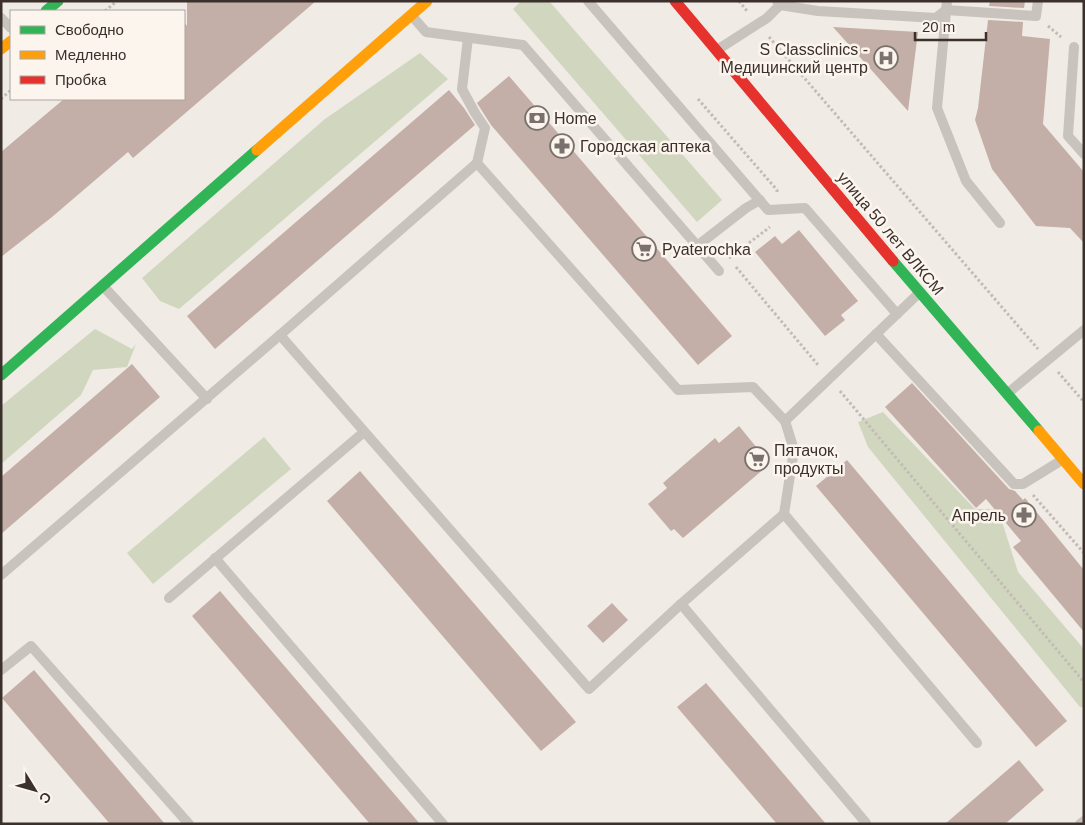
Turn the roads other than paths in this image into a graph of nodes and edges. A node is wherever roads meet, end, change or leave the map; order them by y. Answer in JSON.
{"nodes":[{"id":1,"x":58,"y":1,"type":"edge"},
{"id":2,"x":426,"y":1,"type":"edge"},
{"id":3,"x":588,"y":1,"type":"edge"},
{"id":4,"x":675,"y":1,"type":"edge"},
{"id":5,"x":1038,"y":1,"type":"edge"},
{"id":6,"x":778,"y":3,"type":"edge"},
{"id":7,"x":946,"y":5,"type":"edge"},
{"id":8,"x":47,"y":10,"type":"edge"},
{"id":9,"x":411,"y":14,"type":"junction"},
{"id":10,"x":1,"y":18,"type":"edge"},
{"id":11,"x":10,"y":27,"type":"edge"},
{"id":12,"x":468,"y":38,"type":"junction"},
{"id":13,"x":1074,"y":47,"type":"road end"},
{"id":14,"x":716,"y":50,"type":"junction"},
{"id":15,"x":1084,"y":154,"type":"edge"},
{"id":16,"x":477,"y":163,"type":"junction"},
{"id":17,"x":760,"y":200,"type":"junction"},
{"id":18,"x":1000,"y":223,"type":"dead end"},
{"id":19,"x":698,"y":246,"type":"junction"},
{"id":20,"x":719,"y":271,"type":"dead end"},
{"id":21,"x":103,"y":286,"type":"junction"},
{"id":22,"x":919,"y":292,"type":"junction"},
{"id":23,"x":897,"y":314,"type":"junction"},
{"id":24,"x":1084,"y":330,"type":"edge"},
{"id":25,"x":876,"y":334,"type":"junction"},
{"id":26,"x":280,"y":336,"type":"junction"},
{"id":27,"x":1,"y":376,"type":"edge"},
{"id":28,"x":1007,"y":394,"type":"junction"},
{"id":29,"x":206,"y":399,"type":"junction"},
{"id":30,"x":786,"y":421,"type":"junction"},
{"id":31,"x":364,"y":432,"type":"junction"},
{"id":32,"x":1063,"y":460,"type":"junction"},
{"id":33,"x":1084,"y":484,"type":"edge"},
{"id":34,"x":784,"y":514,"type":"junction"},
{"id":35,"x":215,"y":558,"type":"junction"},
{"id":36,"x":1,"y":575,"type":"edge"},
{"id":37,"x":169,"y":598,"type":"dead end"},
{"id":38,"x":681,"y":604,"type":"junction"},
{"id":39,"x":1,"y":670,"type":"edge"},
{"id":40,"x":977,"y":743,"type":"dead end"},
{"id":41,"x":1084,"y":821,"type":"edge"},
{"id":42,"x":866,"y":823,"type":"edge"},
{"id":43,"x":189,"y":824,"type":"edge"},
{"id":44,"x":443,"y":824,"type":"edge"},
{"id":45,"x":1080,"y":824,"type":"edge"}],
"edges":[{"from":1,"to":8,"type":"street"},
{"from":2,"to":9,"type":"street"},
{"from":3,"to":17,"type":"lane"},
{"from":4,"to":14,"type":"street","name":"улица 50 лет ВЛКСМ"},
{"from":5,"to":7,"type":"lane"},
{"from":6,"to":7,"type":"lane"},
{"from":6,"to":14,"type":"lane"},
{"from":7,"to":18,"type":"lane"},
{"from":9,"to":12,"type":"lane"},
{"from":9,"to":21,"type":"street"},
{"from":10,"to":11,"type":"lane"},
{"from":12,"to":16,"type":"lane"},
{"from":12,"to":19,"type":"lane"},
{"from":13,"to":15,"type":"lane"},
{"from":14,"to":22,"type":"street","name":"улица 50 лет ВЛКСМ"},
{"from":16,"to":26,"type":"lane"},
{"from":16,"to":30,"type":"lane"},
{"from":17,"to":19,"type":"lane"},
{"from":17,"to":23,"type":"lane"},
{"from":19,"to":20,"type":"lane"},
{"from":21,"to":27,"type":"street"},
{"from":21,"to":29,"type":"lane"},
{"from":22,"to":23,"type":"lane"},
{"from":22,"to":28,"type":"street","name":"улица 50 лет ВЛКСМ"},
{"from":23,"to":25,"type":"lane"},
{"from":24,"to":28,"type":"lane"},
{"from":25,"to":30,"type":"lane"},
{"from":25,"to":32,"type":"lane"},
{"from":26,"to":29,"type":"lane"},
{"from":26,"to":31,"type":"lane"},
{"from":28,"to":32,"type":"street","name":"улица 50 лет ВЛКСМ"},
{"from":29,"to":36,"type":"lane"},
{"from":30,"to":34,"type":"lane"},
{"from":31,"to":35,"type":"lane"},
{"from":31,"to":38,"type":"lane"},
{"from":32,"to":33,"type":"street","name":"улица 50 лет ВЛКСМ"},
{"from":34,"to":38,"type":"lane"},
{"from":34,"to":40,"type":"lane"},
{"from":35,"to":37,"type":"lane"},
{"from":35,"to":44,"type":"lane"},
{"from":38,"to":42,"type":"lane"},
{"from":39,"to":43,"type":"lane"},
{"from":41,"to":45,"type":"lane"}]}
